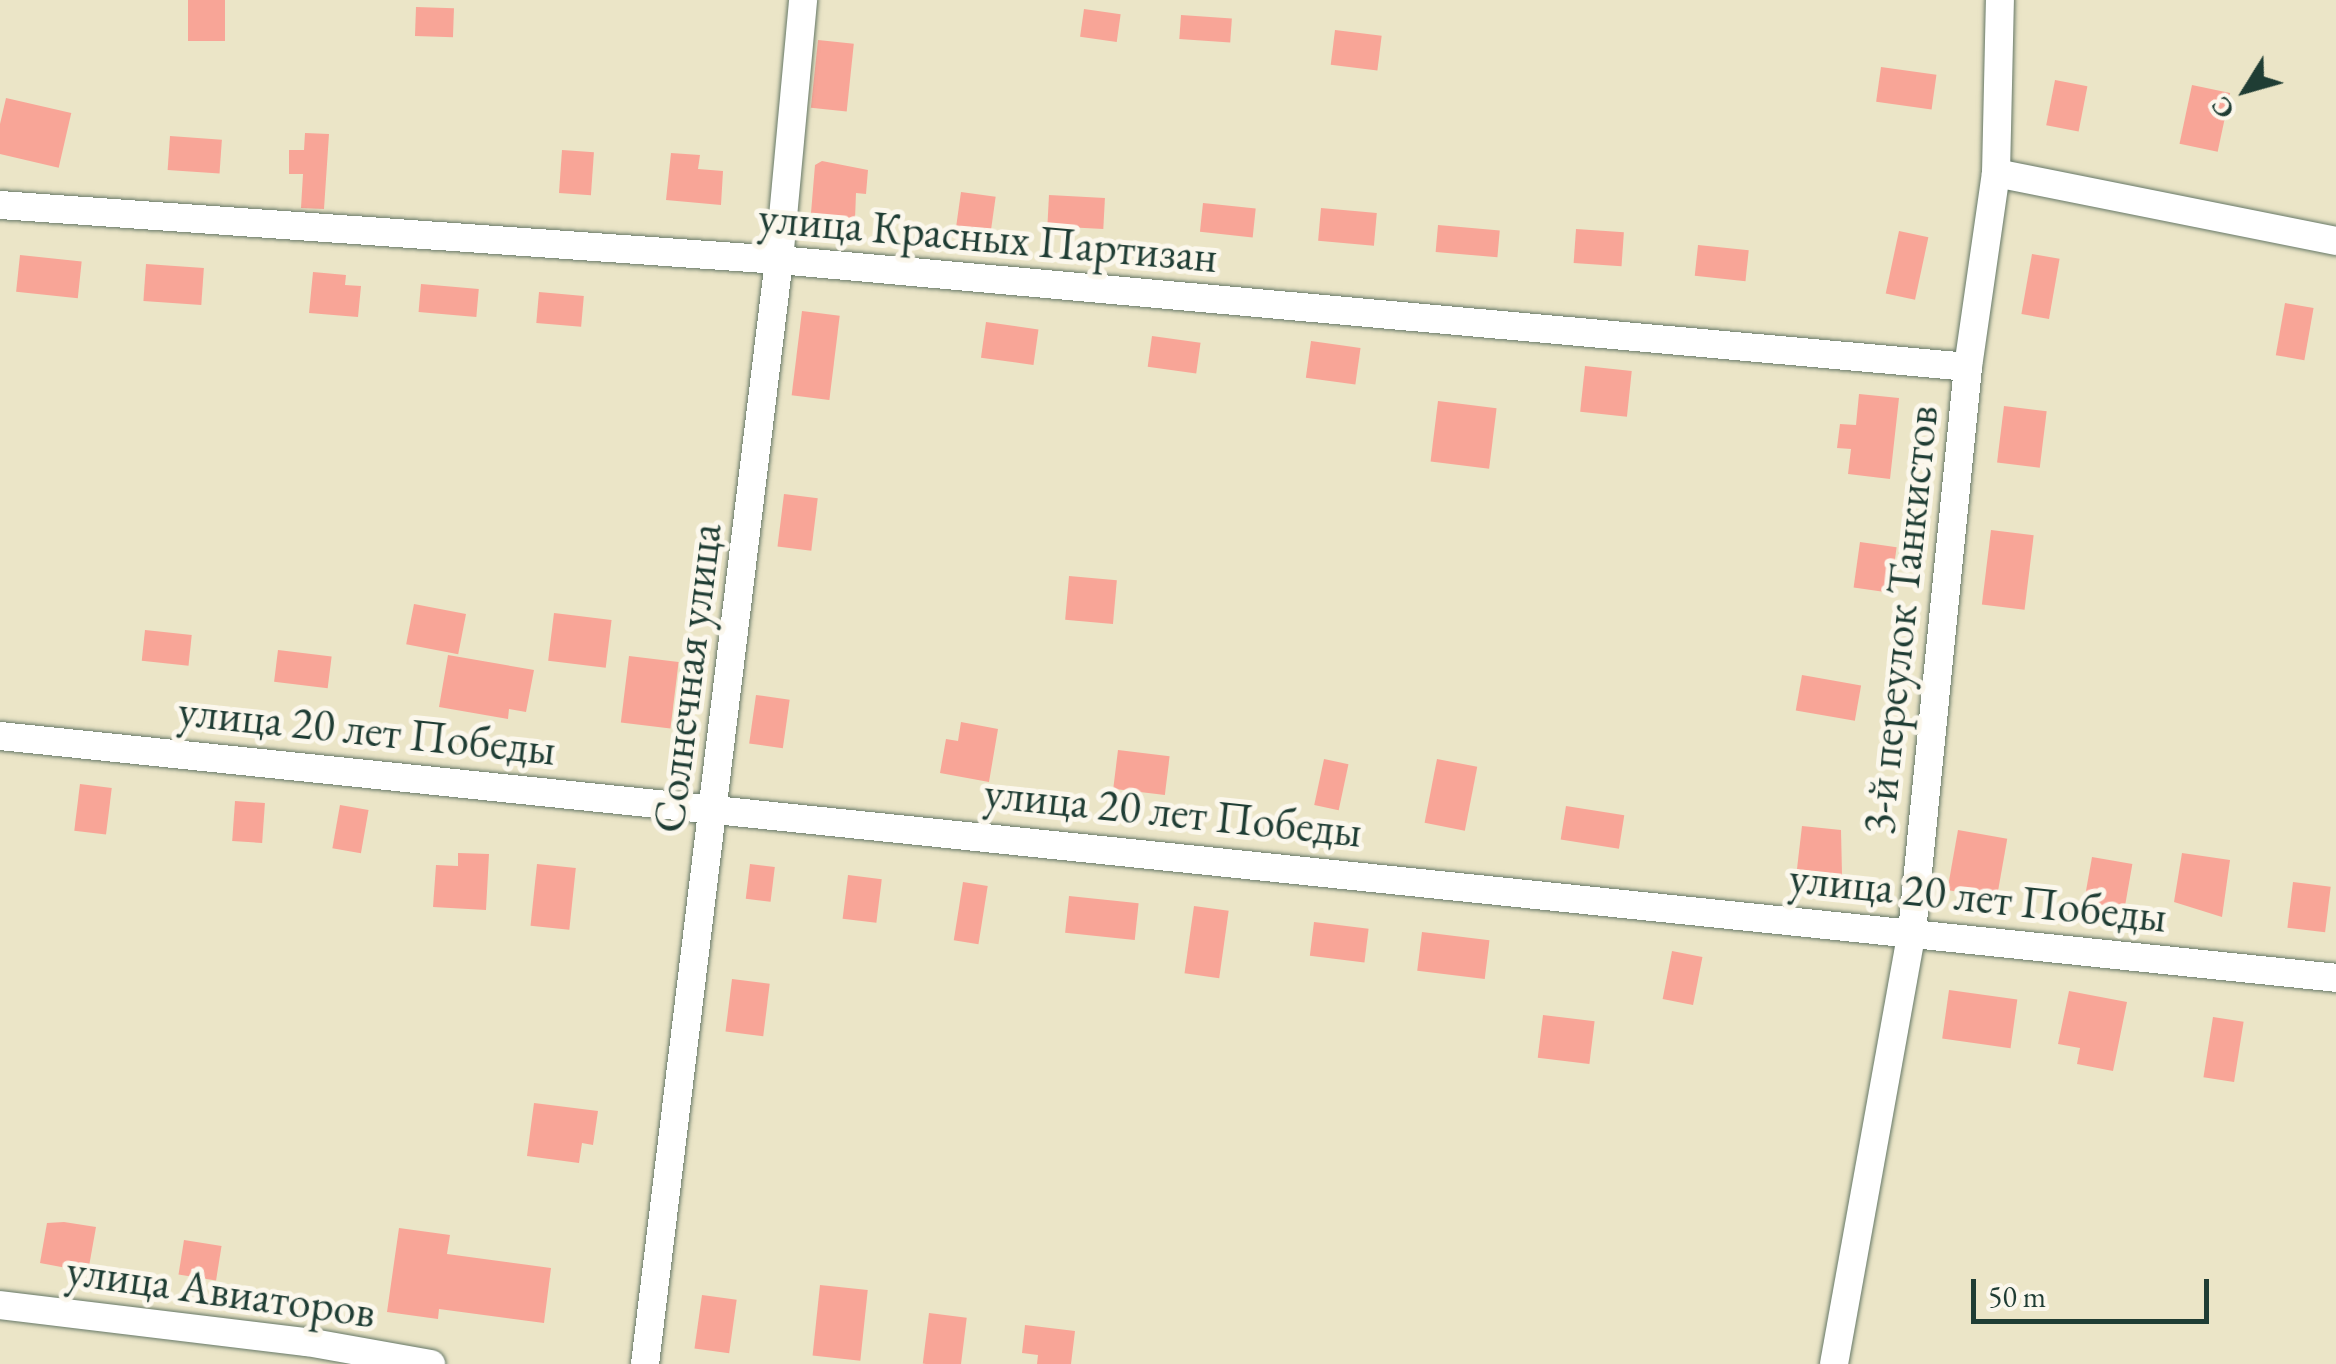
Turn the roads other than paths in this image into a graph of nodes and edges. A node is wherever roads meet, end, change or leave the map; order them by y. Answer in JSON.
{"nodes":[{"id":1,"x":804,"y":0,"type":"edge"},
{"id":2,"x":2000,"y":0,"type":"edge"},
{"id":3,"x":1996,"y":173,"type":"junction"},
{"id":4,"x":0,"y":204,"type":"edge"},
{"id":5,"x":2336,"y":241,"type":"edge"},
{"id":6,"x":779,"y":260,"type":"junction"},
{"id":7,"x":1968,"y":367,"type":"junction"},
{"id":8,"x":0,"y":736,"type":"edge"},
{"id":9,"x":715,"y":806,"type":"junction"},
{"id":10,"x":1912,"y":932,"type":"junction"},
{"id":11,"x":2336,"y":978,"type":"edge"},
{"id":12,"x":0,"y":1305,"type":"edge"},
{"id":13,"x":430,"y":1364,"type":"edge"},
{"id":14,"x":646,"y":1364,"type":"edge"},
{"id":15,"x":1834,"y":1364,"type":"edge"}],
"edges":[{"from":1,"to":6,"type":"street","name":"Солнечная улица"},
{"from":2,"to":3,"type":"street","name":"3-й переулок Танкистов"},
{"from":3,"to":5,"type":"street"},
{"from":3,"to":7,"type":"street","name":"3-й переулок Танкистов"},
{"from":4,"to":6,"type":"street","name":"улица Красных Партизан"},
{"from":6,"to":7,"type":"street","name":"улица Красных Партизан"},
{"from":6,"to":9,"type":"street","name":"Солнечная улица"},
{"from":7,"to":10,"type":"street","name":"3-й переулок Танкистов"},
{"from":8,"to":9,"type":"street","name":"улица 20 лет Победы"},
{"from":9,"to":10,"type":"street","name":"улица 20 лет Победы"},
{"from":9,"to":14,"type":"street","name":"Солнечная улица"},
{"from":10,"to":11,"type":"street","name":"улица 20 лет Победы"},
{"from":10,"to":15,"type":"street","name":"3-й переулок Танкистов"},
{"from":12,"to":13,"type":"street","name":"улица Авиаторов"}]}
